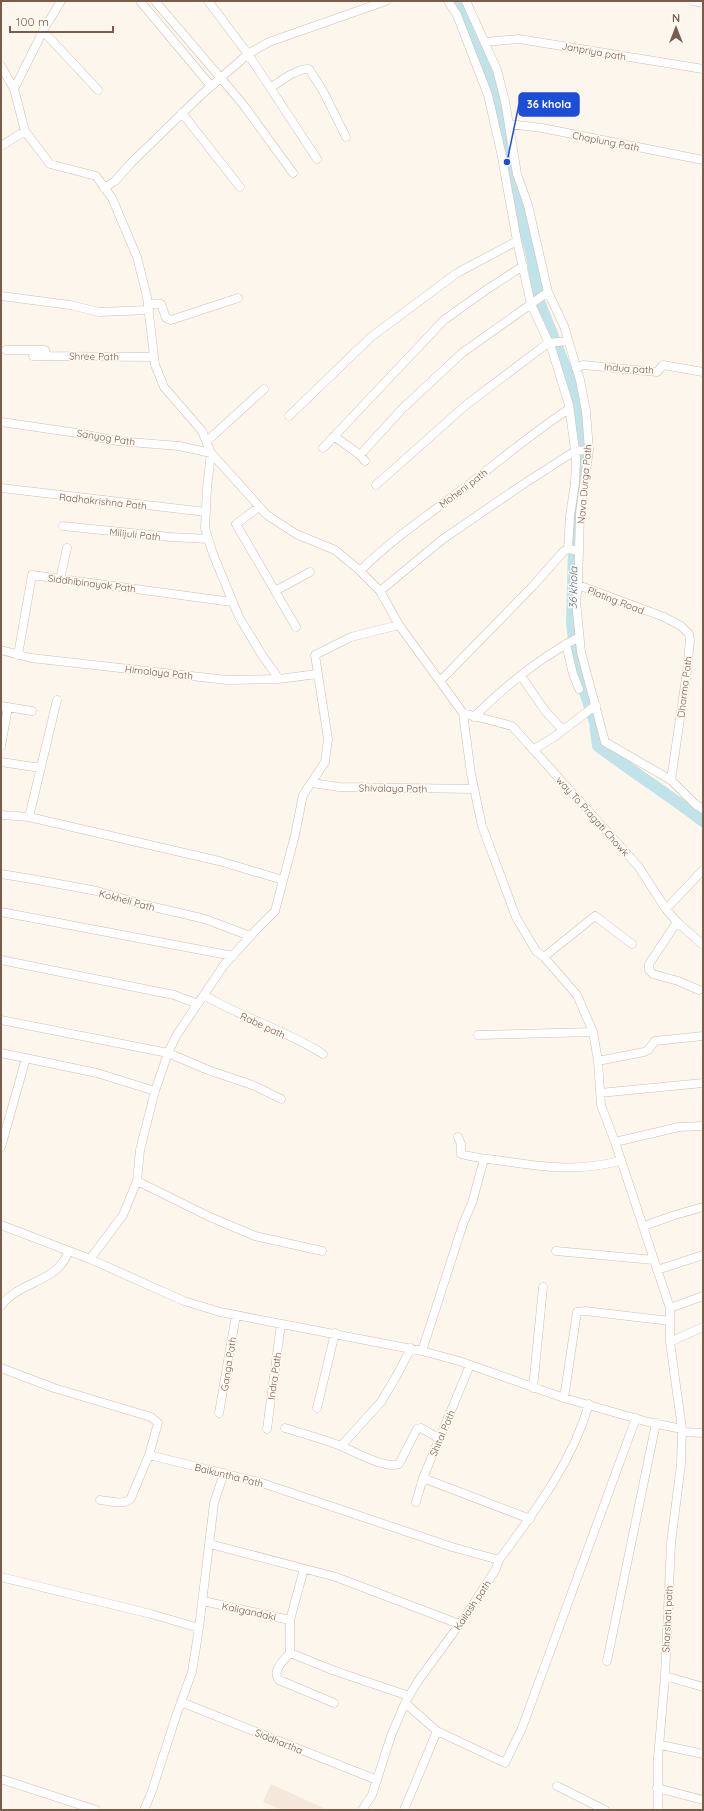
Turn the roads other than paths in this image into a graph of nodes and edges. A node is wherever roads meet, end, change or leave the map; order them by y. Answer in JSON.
{"nodes":[{"id":1,"x":61,"y":1,"type":"edge"},
{"id":2,"x":140,"y":1,"type":"edge"},
{"id":3,"x":155,"y":1,"type":"edge"},
{"id":4,"x":208,"y":1,"type":"edge"},
{"id":5,"x":386,"y":1,"type":"edge"},
{"id":6,"x":448,"y":1,"type":"edge"},
{"id":7,"x":466,"y":1,"type":"edge"},
{"id":8,"x":694,"y":1,"type":"edge"},
{"id":9,"x":703,"y":2,"type":"edge"},
{"id":10,"x":43,"y":31,"type":"junction"},
{"id":11,"x":485,"y":42,"type":"junction"},
{"id":12,"x":248,"y":54,"type":"junction"},
{"id":13,"x":1,"y":66,"type":"edge"},
{"id":14,"x":703,"y":69,"type":"edge"},
{"id":15,"x":221,"y":78,"type":"junction"},
{"id":16,"x":211,"y":86,"type":"junction"},
{"id":17,"x":270,"y":88,"type":"junction"},
{"id":18,"x":14,"y":89,"type":"junction"},
{"id":19,"x":98,"y":90,"type":"dead end"},
{"id":20,"x":182,"y":113,"type":"junction"},
{"id":21,"x":509,"y":124,"type":"junction"},
{"id":22,"x":25,"y":130,"type":"junction"},
{"id":23,"x":346,"y":137,"type":"dead end"},
{"id":24,"x":1,"y":146,"type":"edge"},
{"id":25,"x":317,"y":160,"type":"dead end"},
{"id":26,"x":703,"y":160,"type":"edge"},
{"id":27,"x":293,"y":173,"type":"dead end"},
{"id":28,"x":240,"y":187,"type":"dead end"},
{"id":29,"x":104,"y":188,"type":"junction"},
{"id":30,"x":517,"y":241,"type":"junction"},
{"id":31,"x":522,"y":266,"type":"junction"},
{"id":32,"x":548,"y":292,"type":"junction"},
{"id":33,"x":1,"y":296,"type":"edge"},
{"id":34,"x":238,"y":298,"type":"dead end"},
{"id":35,"x":531,"y":304,"type":"junction"},
{"id":36,"x":148,"y":307,"type":"junction"},
{"id":37,"x":568,"y":341,"type":"junction"},
{"id":38,"x":548,"y":343,"type":"junction"},
{"id":39,"x":6,"y":350,"type":"dead end"},
{"id":40,"x":33,"y":356,"type":"dead end"},
{"id":41,"x":47,"y":356,"type":"junction"},
{"id":42,"x":154,"y":357,"type":"junction"},
{"id":43,"x":576,"y":368,"type":"junction"},
{"id":44,"x":703,"y":372,"type":"edge"},
{"id":45,"x":264,"y":389,"type":"dead end"},
{"id":46,"x":569,"y":409,"type":"junction"},
{"id":47,"x":289,"y":416,"type":"dead end"},
{"id":48,"x":1,"y":422,"type":"edge"},
{"id":49,"x":334,"y":436,"type":"junction"},
{"id":50,"x":207,"y":441,"type":"junction"},
{"id":51,"x":323,"y":448,"type":"dead end"},
{"id":52,"x":589,"y":450,"type":"junction"},
{"id":53,"x":575,"y":451,"type":"junction"},
{"id":54,"x":211,"y":453,"type":"junction"},
{"id":55,"x":376,"y":485,"type":"dead end"},
{"id":56,"x":1,"y":488,"type":"edge"},
{"id":57,"x":259,"y":506,"type":"junction"},
{"id":58,"x":206,"y":512,"type":"junction"},
{"id":59,"x":63,"y":526,"type":"dead end"},
{"id":60,"x":208,"y":539,"type":"junction"},
{"id":61,"x":66,"y":548,"type":"dead end"},
{"id":62,"x":568,"y":549,"type":"junction"},
{"id":63,"x":579,"y":550,"type":"junction"},
{"id":64,"x":360,"y":571,"type":"junction"},
{"id":65,"x":310,"y":572,"type":"dead end"},
{"id":66,"x":60,"y":579,"type":"junction"},
{"id":67,"x":578,"y":585,"type":"junction"},
{"id":68,"x":275,"y":591,"type":"junction"},
{"id":69,"x":380,"y":592,"type":"junction"},
{"id":70,"x":232,"y":602,"type":"junction"},
{"id":71,"x":655,"y":614,"type":"joint"},
{"id":72,"x":399,"y":624,"type":"junction"},
{"id":73,"x":296,"y":627,"type":"dead end"},
{"id":74,"x":579,"y":637,"type":"junction"},
{"id":75,"x":566,"y":644,"type":"junction"},
{"id":76,"x":1,"y":650,"type":"edge"},
{"id":77,"x":18,"y":655,"type":"junction"},
{"id":78,"x":317,"y":674,"type":"junction"},
{"id":79,"x":521,"y":676,"type":"junction"},
{"id":80,"x":279,"y":680,"type":"junction"},
{"id":81,"x":440,"y":681,"type":"junction"},
{"id":82,"x":579,"y":689,"type":"dead end"},
{"id":83,"x":57,"y":700,"type":"dead end"},
{"id":84,"x":596,"y":705,"type":"junction"},
{"id":85,"x":5,"y":707,"type":"edge"},
{"id":86,"x":32,"y":711,"type":"dead end"},
{"id":87,"x":463,"y":713,"type":"junction"},
{"id":88,"x":474,"y":716,"type":"junction"},
{"id":89,"x":564,"y":730,"type":"junction"},
{"id":90,"x":3,"y":731,"type":"edge"},
{"id":91,"x":1,"y":746,"type":"edge"},
{"id":92,"x":533,"y":750,"type":"junction"},
{"id":93,"x":1,"y":762,"type":"edge"},
{"id":94,"x":41,"y":768,"type":"junction"},
{"id":95,"x":671,"y":780,"type":"junction"},
{"id":96,"x":312,"y":783,"type":"junction"},
{"id":97,"x":474,"y":789,"type":"junction"},
{"id":98,"x":703,"y":809,"type":"edge"},
{"id":99,"x":1,"y":814,"type":"edge"},
{"id":100,"x":29,"y":817,"type":"junction"},
{"id":101,"x":703,"y":870,"type":"edge"},
{"id":102,"x":1,"y":874,"type":"edge"},
{"id":103,"x":283,"y":880,"type":"junction"},
{"id":104,"x":666,"y":909,"type":"junction"},
{"id":105,"x":1,"y":912,"type":"edge"},
{"id":106,"x":677,"y":922,"type":"junction"},
{"id":107,"x":250,"y":936,"type":"junction"},
{"id":108,"x":632,"y":944,"type":"dead end"},
{"id":109,"x":703,"y":945,"type":"edge"},
{"id":110,"x":233,"y":956,"type":"junction"},
{"id":111,"x":544,"y":957,"type":"junction"},
{"id":112,"x":1,"y":960,"type":"edge"},
{"id":113,"x":700,"y":990,"type":"dead end"},
{"id":114,"x":204,"y":996,"type":"junction"},
{"id":115,"x":198,"y":1004,"type":"junction"},
{"id":116,"x":1,"y":1020,"type":"edge"},
{"id":117,"x":593,"y":1032,"type":"junction"},
{"id":118,"x":478,"y":1035,"type":"dead end"},
{"id":119,"x":703,"y":1036,"type":"edge"},
{"id":120,"x":1,"y":1053,"type":"edge"},
{"id":121,"x":168,"y":1053,"type":"junction"},
{"id":122,"x":323,"y":1054,"type":"dead end"},
{"id":123,"x":26,"y":1058,"type":"junction"},
{"id":124,"x":598,"y":1061,"type":"junction"},
{"id":125,"x":703,"y":1083,"type":"edge"},
{"id":126,"x":155,"y":1091,"type":"junction"},
{"id":127,"x":600,"y":1093,"type":"junction"},
{"id":128,"x":281,"y":1099,"type":"dead end"},
{"id":129,"x":703,"y":1126,"type":"edge"},
{"id":130,"x":458,"y":1137,"type":"dead end"},
{"id":131,"x":615,"y":1142,"type":"junction"},
{"id":132,"x":1,"y":1147,"type":"edge"},
{"id":133,"x":484,"y":1159,"type":"junction"},
{"id":134,"x":620,"y":1161,"type":"junction"},
{"id":135,"x":137,"y":1181,"type":"junction"},
{"id":136,"x":703,"y":1207,"type":"edge"},
{"id":137,"x":1,"y":1225,"type":"edge"},
{"id":138,"x":644,"y":1226,"type":"junction"},
{"id":139,"x":322,"y":1251,"type":"dead end"},
{"id":140,"x":556,"y":1251,"type":"dead end"},
{"id":141,"x":68,"y":1252,"type":"junction"},
{"id":142,"x":703,"y":1255,"type":"edge"},
{"id":143,"x":90,"y":1259,"type":"junction"},
{"id":144,"x":654,"y":1260,"type":"junction"},
{"id":145,"x":657,"y":1270,"type":"junction"},
{"id":146,"x":543,"y":1287,"type":"dead end"},
{"id":147,"x":703,"y":1296,"type":"edge"},
{"id":148,"x":1,"y":1306,"type":"edge"},
{"id":149,"x":670,"y":1308,"type":"junction"},
{"id":150,"x":236,"y":1315,"type":"junction"},
{"id":151,"x":670,"y":1321,"type":"junction"},
{"id":152,"x":282,"y":1324,"type":"junction"},
{"id":153,"x":703,"y":1327,"type":"edge"},
{"id":154,"x":335,"y":1333,"type":"junction"},
{"id":155,"x":670,"y":1342,"type":"junction"},
{"id":156,"x":411,"y":1348,"type":"junction"},
{"id":157,"x":422,"y":1350,"type":"junction"},
{"id":158,"x":470,"y":1366,"type":"junction"},
{"id":159,"x":1,"y":1368,"type":"edge"},
{"id":160,"x":533,"y":1388,"type":"junction"},
{"id":161,"x":564,"y":1398,"type":"junction"},
{"id":162,"x":589,"y":1404,"type":"junction"},
{"id":163,"x":317,"y":1408,"type":"dead end"},
{"id":164,"x":219,"y":1413,"type":"dead end"},
{"id":165,"x":636,"y":1418,"type":"junction"},
{"id":166,"x":656,"y":1424,"type":"junction"},
{"id":167,"x":285,"y":1428,"type":"dead end"},
{"id":168,"x":267,"y":1429,"type":"dead end"},
{"id":169,"x":682,"y":1429,"type":"junction"},
{"id":170,"x":703,"y":1433,"type":"edge"},
{"id":171,"x":440,"y":1439,"type":"junction"},
{"id":172,"x":341,"y":1446,"type":"junction"},
{"id":173,"x":149,"y":1454,"type":"junction"},
{"id":174,"x":224,"y":1473,"type":"junction"},
{"id":175,"x":423,"y":1478,"type":"junction"},
{"id":176,"x":100,"y":1500,"type":"dead end"},
{"id":177,"x":416,"y":1502,"type":"dead end"},
{"id":178,"x":530,"y":1519,"type":"junction"},
{"id":179,"x":210,"y":1544,"type":"junction"},
{"id":180,"x":499,"y":1560,"type":"junction"},
{"id":181,"x":304,"y":1569,"type":"junction"},
{"id":182,"x":1,"y":1577,"type":"edge"},
{"id":183,"x":203,"y":1601,"type":"junction"},
{"id":184,"x":290,"y":1620,"type":"junction"},
{"id":185,"x":459,"y":1624,"type":"junction"},
{"id":186,"x":199,"y":1628,"type":"junction"},
{"id":187,"x":290,"y":1653,"type":"junction"},
{"id":188,"x":607,"y":1661,"type":"dead end"},
{"id":189,"x":665,"y":1676,"type":"junction"},
{"id":190,"x":703,"y":1687,"type":"edge"},
{"id":191,"x":407,"y":1700,"type":"junction"},
{"id":192,"x":181,"y":1702,"type":"junction"},
{"id":193,"x":334,"y":1703,"type":"dead end"},
{"id":194,"x":437,"y":1730,"type":"junction"},
{"id":195,"x":661,"y":1745,"type":"junction"},
{"id":196,"x":703,"y":1754,"type":"edge"},
{"id":197,"x":1,"y":1779,"type":"edge"},
{"id":198,"x":376,"y":1780,"type":"junction"},
{"id":199,"x":557,"y":1786,"type":"dead end"},
{"id":200,"x":657,"y":1788,"type":"junction"},
{"id":201,"x":703,"y":1800,"type":"edge"},
{"id":202,"x":96,"y":1810,"type":"edge"},
{"id":203,"x":144,"y":1810,"type":"edge"},
{"id":204,"x":362,"y":1810,"type":"edge"},
{"id":205,"x":404,"y":1810,"type":"edge"},
{"id":206,"x":604,"y":1810,"type":"edge"},
{"id":207,"x":658,"y":1810,"type":"edge"}],
"edges":[{"from":1,"to":10,"type":"street"},
{"from":2,"to":16,"type":"street"},
{"from":3,"to":15,"type":"street"},
{"from":4,"to":12,"type":"street"},
{"from":5,"to":12,"type":"street"},
{"from":6,"to":30,"type":"street"},
{"from":7,"to":11,"type":"street","name":"Nava Durga Path"},
{"from":8,"to":9,"type":"street"},
{"from":10,"to":18,"type":"street"},
{"from":10,"to":19,"type":"street"},
{"from":11,"to":14,"type":"street","name":"Janpriya path"},
{"from":11,"to":21,"type":"street","name":"Nava Durga Path"},
{"from":12,"to":15,"type":"street"},
{"from":12,"to":17,"type":"street"},
{"from":13,"to":18,"type":"street"},
{"from":15,"to":16,"type":"street"},
{"from":15,"to":27,"type":"street"},
{"from":16,"to":20,"type":"street"},
{"from":17,"to":23,"type":"street"},
{"from":17,"to":25,"type":"street"},
{"from":18,"to":22,"type":"street"},
{"from":20,"to":28,"type":"street"},
{"from":20,"to":29,"type":"street"},
{"from":21,"to":26,"type":"street","name":"Chaplung Path"},
{"from":21,"to":32,"type":"street","name":"Nava Durga Path"},
{"from":22,"to":24,"type":"street"},
{"from":22,"to":29,"type":"street"},
{"from":29,"to":36,"type":"street"},
{"from":30,"to":31,"type":"street"},
{"from":30,"to":47,"type":"street"},
{"from":31,"to":35,"type":"street"},
{"from":31,"to":49,"type":"street"},
{"from":32,"to":35,"type":"street"},
{"from":32,"to":37,"type":"street","name":"Nava Durga Path"},
{"from":33,"to":36,"type":"street"},
{"from":34,"to":36,"type":"street"},
{"from":35,"to":38,"type":"street"},
{"from":35,"to":49,"type":"street"},
{"from":36,"to":42,"type":"street"},
{"from":37,"to":38,"type":"street"},
{"from":37,"to":43,"type":"street","name":"Nava Durga Path"},
{"from":38,"to":46,"type":"street"},
{"from":38,"to":55,"type":"street"},
{"from":39,"to":41,"type":"street"},
{"from":40,"to":41,"type":"street","name":"Shree Path"},
{"from":41,"to":42,"type":"street","name":"Shree Path"},
{"from":42,"to":50,"type":"street"},
{"from":43,"to":44,"type":"street","name":"Indua path"},
{"from":43,"to":52,"type":"street","name":"Nava Durga Path"},
{"from":45,"to":50,"type":"street"},
{"from":46,"to":53,"type":"street"},
{"from":46,"to":64,"type":"street","name":"Moheni path"},
{"from":48,"to":54,"type":"street","name":"Sanyog Path"},
{"from":49,"to":51,"type":"street"},
{"from":50,"to":54,"type":"street"},
{"from":52,"to":53,"type":"street"},
{"from":52,"to":63,"type":"street","name":"Nava Durga Path"},
{"from":53,"to":62,"type":"street"},
{"from":53,"to":69,"type":"street"},
{"from":54,"to":57,"type":"street"},
{"from":54,"to":58,"type":"street"},
{"from":56,"to":58,"type":"street","name":"Radhakrishna Path"},
{"from":57,"to":64,"type":"street"},
{"from":57,"to":68,"type":"street"},
{"from":58,"to":60,"type":"street"},
{"from":59,"to":60,"type":"street","name":"Milijuli Path"},
{"from":60,"to":70,"type":"street"},
{"from":61,"to":66,"type":"street"},
{"from":62,"to":63,"type":"street"},
{"from":62,"to":81,"type":"street"},
{"from":63,"to":67,"type":"street","name":"Nava Durga Path"},
{"from":64,"to":69,"type":"street"},
{"from":65,"to":68,"type":"street"},
{"from":66,"to":70,"type":"street","name":"Siddhibinayak Path"},
{"from":66,"to":77,"type":"street","name":"Siddhibinayak Path"},
{"from":67,"to":71,"type":"street","name":"Plating Road"},
{"from":67,"to":74,"type":"street","name":"Nava Durga Path"},
{"from":68,"to":73,"type":"street"},
{"from":69,"to":72,"type":"street"},
{"from":70,"to":80,"type":"street"},
{"from":71,"to":95,"type":"street","name":"Dharma Path"},
{"from":72,"to":78,"type":"street"},
{"from":72,"to":81,"type":"street"},
{"from":74,"to":75,"type":"street"},
{"from":74,"to":84,"type":"street","name":"Nava Durga Path"},
{"from":75,"to":79,"type":"street"},
{"from":75,"to":82,"type":"street"},
{"from":76,"to":77,"type":"street","name":"Himalaya Path"},
{"from":77,"to":80,"type":"street","name":"Himalaya Path"},
{"from":78,"to":80,"type":"street","name":"Himalaya Path"},
{"from":78,"to":96,"type":"street"},
{"from":79,"to":88,"type":"street"},
{"from":79,"to":89,"type":"street"},
{"from":81,"to":87,"type":"street"},
{"from":83,"to":94,"type":"street"},
{"from":84,"to":89,"type":"street"},
{"from":84,"to":95,"type":"street","name":"Nava Durga Path"},
{"from":85,"to":86,"type":"street"},
{"from":85,"to":90,"type":"street"},
{"from":87,"to":88,"type":"street","name":"way To Pragati Chowk"},
{"from":87,"to":97,"type":"street","name":"Sharshati path"},
{"from":88,"to":92,"type":"street","name":"way To Pragati Chowk"},
{"from":89,"to":92,"type":"street"},
{"from":90,"to":91,"type":"street"},
{"from":92,"to":104,"type":"street","name":"way To Pragati Chowk"},
{"from":93,"to":94,"type":"street"},
{"from":94,"to":100,"type":"street"},
{"from":95,"to":98,"type":"street","name":"Nava Durga Path"},
{"from":96,"to":97,"type":"street","name":"Shivalaya Path"},
{"from":96,"to":103,"type":"street"},
{"from":97,"to":111,"type":"street","name":"Sharshati path"},
{"from":99,"to":100,"type":"street"},
{"from":100,"to":103,"type":"street"},
{"from":101,"to":104,"type":"street"},
{"from":102,"to":107,"type":"street","name":"Kokheli Path"},
{"from":103,"to":107,"type":"street"},
{"from":104,"to":106,"type":"street","name":"way To Pragati Chowk"},
{"from":105,"to":110,"type":"street"},
{"from":106,"to":109,"type":"street","name":"way To Pragati Chowk"},
{"from":106,"to":113,"type":"street"},
{"from":107,"to":110,"type":"street"},
{"from":108,"to":111,"type":"street"},
{"from":110,"to":114,"type":"street"},
{"from":111,"to":117,"type":"street","name":"Sharshati path"},
{"from":112,"to":115,"type":"street"},
{"from":114,"to":115,"type":"street"},
{"from":114,"to":122,"type":"street","name":"Rabe path"},
{"from":115,"to":121,"type":"street"},
{"from":116,"to":121,"type":"street"},
{"from":117,"to":118,"type":"street"},
{"from":117,"to":124,"type":"street","name":"Sharshati path"},
{"from":119,"to":124,"type":"street"},
{"from":120,"to":123,"type":"street"},
{"from":121,"to":126,"type":"street"},
{"from":121,"to":128,"type":"street"},
{"from":123,"to":126,"type":"street"},
{"from":123,"to":132,"type":"street"},
{"from":124,"to":127,"type":"street","name":"Sharshati path"},
{"from":125,"to":127,"type":"street"},
{"from":126,"to":135,"type":"street"},
{"from":127,"to":131,"type":"street","name":"Sharshati path"},
{"from":129,"to":131,"type":"street"},
{"from":130,"to":133,"type":"street"},
{"from":131,"to":134,"type":"street","name":"Sharshati path"},
{"from":133,"to":134,"type":"street"},
{"from":133,"to":157,"type":"street"},
{"from":134,"to":138,"type":"street","name":"Sharshati path"},
{"from":135,"to":139,"type":"street"},
{"from":135,"to":143,"type":"street"},
{"from":136,"to":138,"type":"street"},
{"from":137,"to":141,"type":"street"},
{"from":138,"to":144,"type":"street","name":"Sharshati path"},
{"from":140,"to":144,"type":"street"},
{"from":141,"to":143,"type":"street"},
{"from":141,"to":148,"type":"street"},
{"from":142,"to":145,"type":"street"},
{"from":143,"to":150,"type":"street"},
{"from":144,"to":145,"type":"street","name":"Sharshati path"},
{"from":145,"to":149,"type":"street","name":"Sharshati path"},
{"from":146,"to":160,"type":"street"},
{"from":147,"to":149,"type":"street"},
{"from":149,"to":151,"type":"street","name":"Sharshati path"},
{"from":150,"to":152,"type":"street"},
{"from":150,"to":164,"type":"street","name":"Ganga Path"},
{"from":151,"to":155,"type":"street","name":"Sharshati path"},
{"from":151,"to":161,"type":"street"},
{"from":152,"to":154,"type":"street"},
{"from":152,"to":168,"type":"street","name":"Indra Path"},
{"from":153,"to":155,"type":"street"},
{"from":154,"to":156,"type":"street"},
{"from":154,"to":163,"type":"street"},
{"from":155,"to":169,"type":"street","name":"Sharshati path"},
{"from":156,"to":157,"type":"street"},
{"from":156,"to":172,"type":"street"},
{"from":157,"to":158,"type":"street"},
{"from":158,"to":160,"type":"street"},
{"from":158,"to":171,"type":"street","name":"Shital Path"},
{"from":159,"to":173,"type":"street"},
{"from":160,"to":161,"type":"street"},
{"from":161,"to":162,"type":"street"},
{"from":162,"to":165,"type":"street"},
{"from":162,"to":178,"type":"street","name":"Kailash path"},
{"from":165,"to":166,"type":"street"},
{"from":165,"to":194,"type":"street"},
{"from":166,"to":169,"type":"street"},
{"from":166,"to":188,"type":"street"},
{"from":167,"to":172,"type":"street"},
{"from":169,"to":170,"type":"street"},
{"from":169,"to":189,"type":"street","name":"Sharshati path"},
{"from":171,"to":172,"type":"street"},
{"from":171,"to":175,"type":"street","name":"Shital Path"},
{"from":173,"to":174,"type":"street","name":"Baikuntha Path"},
{"from":173,"to":176,"type":"street"},
{"from":174,"to":179,"type":"street"},
{"from":174,"to":180,"type":"street","name":"Baikuntha Path"},
{"from":175,"to":177,"type":"street","name":"Shital Path"},
{"from":175,"to":178,"type":"street"},
{"from":178,"to":180,"type":"street","name":"Kailash path"},
{"from":179,"to":181,"type":"street"},
{"from":179,"to":183,"type":"street"},
{"from":180,"to":185,"type":"street","name":"Kailash path"},
{"from":181,"to":184,"type":"street","name":"Kaligandaki"},
{"from":181,"to":185,"type":"street"},
{"from":182,"to":186,"type":"street"},
{"from":183,"to":184,"type":"street","name":"Kaligandaki"},
{"from":183,"to":186,"type":"street"},
{"from":184,"to":187,"type":"street"},
{"from":185,"to":191,"type":"street","name":"Kailash path"},
{"from":186,"to":192,"type":"street"},
{"from":187,"to":191,"type":"street"},
{"from":187,"to":193,"type":"street"},
{"from":189,"to":190,"type":"street"},
{"from":189,"to":195,"type":"street","name":"Sharshati path"},
{"from":191,"to":194,"type":"street"},
{"from":191,"to":198,"type":"street","name":"Kailash path"},
{"from":192,"to":198,"type":"street","name":"Siddhartha"},
{"from":192,"to":203,"type":"street"},
{"from":194,"to":205,"type":"street"},
{"from":195,"to":196,"type":"street"},
{"from":195,"to":200,"type":"street","name":"Sharshati path"},
{"from":197,"to":202,"type":"street"},
{"from":198,"to":204,"type":"street","name":"Kailash path"},
{"from":199,"to":206,"type":"street"},
{"from":200,"to":201,"type":"street"},
{"from":200,"to":207,"type":"street","name":"Sharshati path"}]}
